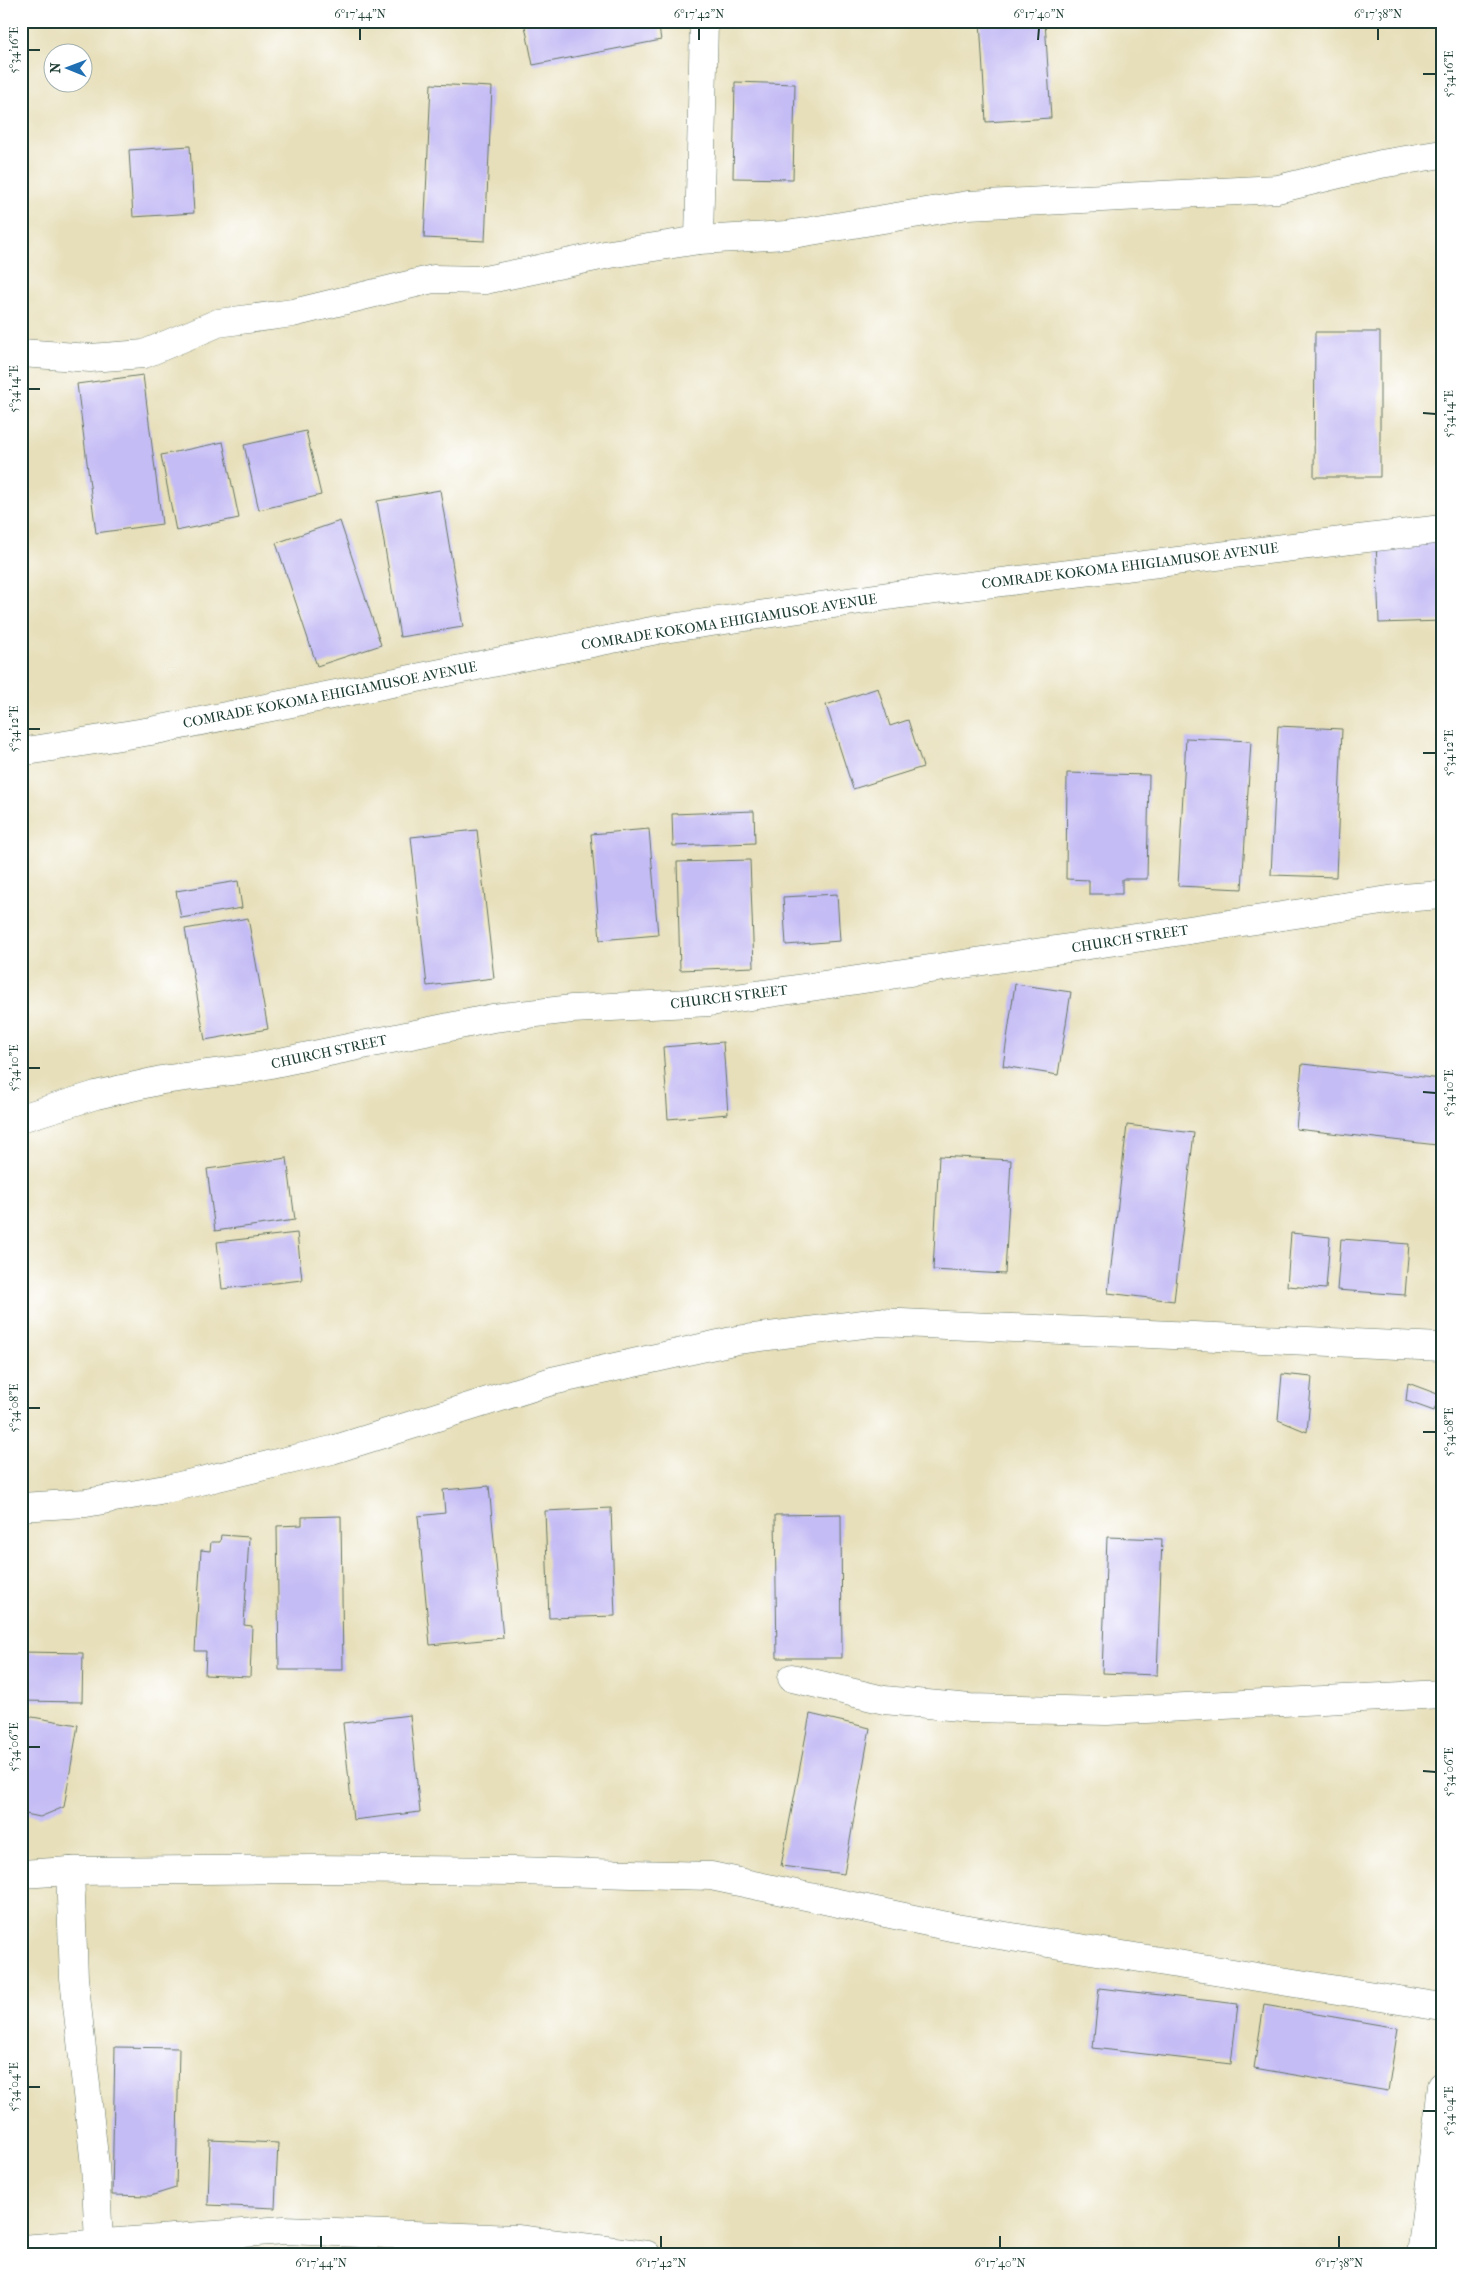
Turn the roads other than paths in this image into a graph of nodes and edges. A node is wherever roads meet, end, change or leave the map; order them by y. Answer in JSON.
{"nodes":[{"id":1,"x":704,"y":21,"type":"edge"},
{"id":2,"x":1442,"y":154,"type":"edge"},
{"id":3,"x":699,"y":240,"type":"junction"},
{"id":4,"x":21,"y":353,"type":"edge"},
{"id":5,"x":1442,"y":529,"type":"edge"},
{"id":6,"x":21,"y":752,"type":"edge"},
{"id":7,"x":1442,"y":895,"type":"edge"},
{"id":8,"x":21,"y":1118,"type":"edge"},
{"id":9,"x":1442,"y":1347,"type":"edge"},
{"id":10,"x":21,"y":1508,"type":"edge"},
{"id":11,"x":792,"y":1678,"type":"dead end"},
{"id":12,"x":1442,"y":1694,"type":"edge"},
{"id":13,"x":70,"y":1871,"type":"junction"},
{"id":14,"x":21,"y":1874,"type":"edge"},
{"id":15,"x":1442,"y":2007,"type":"edge"},
{"id":16,"x":1442,"y":2086,"type":"edge"},
{"id":17,"x":99,"y":2242,"type":"junction"},
{"id":18,"x":21,"y":2249,"type":"edge"},
{"id":19,"x":647,"y":2255,"type":"edge"},
{"id":20,"x":1421,"y":2255,"type":"edge"}],
"edges":[{"from":1,"to":3,"type":"street"},
{"from":2,"to":3,"type":"street"},
{"from":3,"to":4,"type":"street"},
{"from":5,"to":6,"type":"street","name":"COMRADE KOKOMA EHIGIAMUSOE AVENUE"},
{"from":7,"to":8,"type":"street","name":"CHURCH STREET"},
{"from":9,"to":10,"type":"street"},
{"from":11,"to":12,"type":"street"},
{"from":13,"to":14,"type":"street"},
{"from":13,"to":15,"type":"street"},
{"from":13,"to":17,"type":"street"},
{"from":16,"to":20,"type":"street"},
{"from":17,"to":18,"type":"street"},
{"from":17,"to":19,"type":"street"}]}
